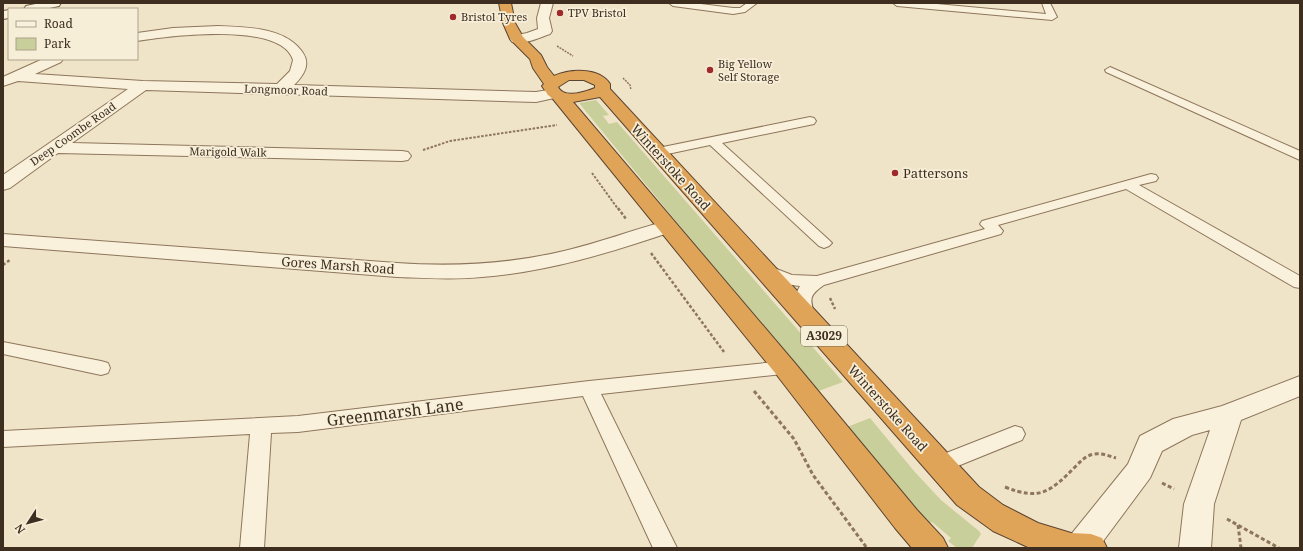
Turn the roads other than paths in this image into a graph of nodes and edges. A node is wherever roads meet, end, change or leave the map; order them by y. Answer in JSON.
{"nodes":[{"id":1,"x":55,"y":3,"type":"edge"},
{"id":2,"x":505,"y":3,"type":"edge"},
{"id":3,"x":547,"y":3,"type":"edge"},
{"id":4,"x":673,"y":3,"type":"edge"},
{"id":5,"x":753,"y":3,"type":"edge"},
{"id":6,"x":897,"y":3,"type":"edge"},
{"id":7,"x":1046,"y":3,"type":"edge"},
{"id":8,"x":34,"y":8,"type":"edge"},
{"id":9,"x":138,"y":37,"type":"edge"},
{"id":10,"x":517,"y":39,"type":"junction"},
{"id":11,"x":536,"y":58,"type":"junction"},
{"id":12,"x":53,"y":60,"type":"edge"},
{"id":13,"x":1110,"y":70,"type":"dead end"},
{"id":14,"x":578,"y":76,"type":"junction"},
{"id":15,"x":19,"y":77,"type":"junction"},
{"id":16,"x":3,"y":82,"type":"edge"},
{"id":17,"x":143,"y":85,"type":"junction"},
{"id":18,"x":282,"y":90,"type":"junction"},
{"id":19,"x":602,"y":90,"type":"junction"},
{"id":20,"x":550,"y":92,"type":"junction"},
{"id":21,"x":810,"y":121,"type":"dead end"},
{"id":22,"x":713,"y":141,"type":"junction"},
{"id":23,"x":53,"y":148,"type":"junction"},
{"id":24,"x":658,"y":152,"type":"junction"},
{"id":25,"x":402,"y":156,"type":"road end"},
{"id":26,"x":1300,"y":156,"type":"edge"},
{"id":27,"x":1151,"y":178,"type":"dead end"},
{"id":28,"x":3,"y":184,"type":"edge"},
{"id":29,"x":1127,"y":184,"type":"junction"},
{"id":30,"x":667,"y":227,"type":"junction"},
{"id":31,"x":3,"y":240,"type":"edge"},
{"id":32,"x":824,"y":243,"type":"dead end"},
{"id":33,"x":762,"y":267,"type":"junction"},
{"id":34,"x":818,"y":282,"type":"junction"},
{"id":35,"x":1300,"y":284,"type":"edge"},
{"id":36,"x":806,"y":317,"type":"junction"},
{"id":37,"x":3,"y":348,"type":"edge"},
{"id":38,"x":101,"y":368,"type":"dead end"},
{"id":39,"x":785,"y":368,"type":"junction"},
{"id":40,"x":589,"y":388,"type":"junction"},
{"id":41,"x":1296,"y":391,"type":"edge"},
{"id":42,"x":1229,"y":414,"type":"junction"},
{"id":43,"x":261,"y":426,"type":"junction"},
{"id":44,"x":1015,"y":434,"type":"dead end"},
{"id":45,"x":3,"y":440,"type":"edge"},
{"id":46,"x":938,"y":465,"type":"junction"},
{"id":47,"x":1077,"y":547,"type":"edge"},
{"id":48,"x":252,"y":548,"type":"edge"},
{"id":49,"x":665,"y":548,"type":"edge"},
{"id":50,"x":932,"y":548,"type":"edge"},
{"id":51,"x":1195,"y":548,"type":"edge"}],
"edges":[{"from":1,"to":8,"type":"street"},
{"from":2,"to":10,"type":"highway","name":"Winterstoke Road","number":"A3029"},
{"from":3,"to":10,"type":"street"},
{"from":4,"to":5,"type":"lane"},
{"from":6,"to":7,"type":"lane"},
{"from":9,"to":18,"type":"street"},
{"from":10,"to":11,"type":"highway","name":"Winterstoke Road","number":"A3029"},
{"from":11,"to":14,"type":"highway","name":"Winterstoke Road","number":"A3029"},
{"from":11,"to":20,"type":"highway","name":"Winterstoke Road","number":"A3029"},
{"from":12,"to":15,"type":"street"},
{"from":13,"to":26,"type":"lane"},
{"from":14,"to":19,"type":"highway","name":"Winterstoke Road","number":"A3029"},
{"from":14,"to":20,"type":"highway","name":"Winterstoke Road","number":"A3029"},
{"from":15,"to":16,"type":"street"},
{"from":15,"to":17,"type":"street","name":"Longmoor Road"},
{"from":17,"to":18,"type":"street","name":"Longmoor Road"},
{"from":17,"to":23,"type":"street","name":"Deep Coombe Road"},
{"from":18,"to":20,"type":"street","name":"Longmoor Road"},
{"from":19,"to":20,"type":"highway"},
{"from":19,"to":24,"type":"highway","name":"Winterstoke Road","number":"A3029"},
{"from":20,"to":30,"type":"highway","name":"Winterstoke Road","number":"A3029"},
{"from":21,"to":22,"type":"lane"},
{"from":22,"to":24,"type":"lane"},
{"from":22,"to":32,"type":"lane"},
{"from":23,"to":25,"type":"street","name":"Marigold Walk"},
{"from":23,"to":28,"type":"street","name":"Deep Coombe Road"},
{"from":24,"to":33,"type":"highway","name":"Winterstoke Road","number":"A3029"},
{"from":27,"to":29,"type":"lane"},
{"from":29,"to":34,"type":"lane"},
{"from":29,"to":35,"type":"lane"},
{"from":30,"to":31,"type":"street","name":"Gores Marsh Road"},
{"from":30,"to":39,"type":"highway","name":"Winterstoke Road","number":"A3029"},
{"from":33,"to":34,"type":"lane"},
{"from":33,"to":36,"type":"highway","name":"Winterstoke Road","number":"A3029"},
{"from":34,"to":36,"type":"lane"},
{"from":36,"to":46,"type":"highway","name":"Winterstoke Road","number":"A3029"},
{"from":37,"to":38,"type":"lane"},
{"from":39,"to":40,"type":"lane","name":"Greenmarsh Lane"},
{"from":39,"to":50,"type":"highway","name":"Winterstoke Road","number":"A3029"},
{"from":40,"to":43,"type":"lane","name":"Greenmarsh Lane"},
{"from":40,"to":49,"type":"lane"},
{"from":41,"to":42,"type":"street"},
{"from":42,"to":47,"type":"street"},
{"from":42,"to":51,"type":"street"},
{"from":43,"to":45,"type":"lane","name":"Greenmarsh Lane"},
{"from":43,"to":48,"type":"lane"},
{"from":44,"to":46,"type":"lane"},
{"from":46,"to":47,"type":"highway","name":"Winterstoke Road","number":"A3029"}]}
